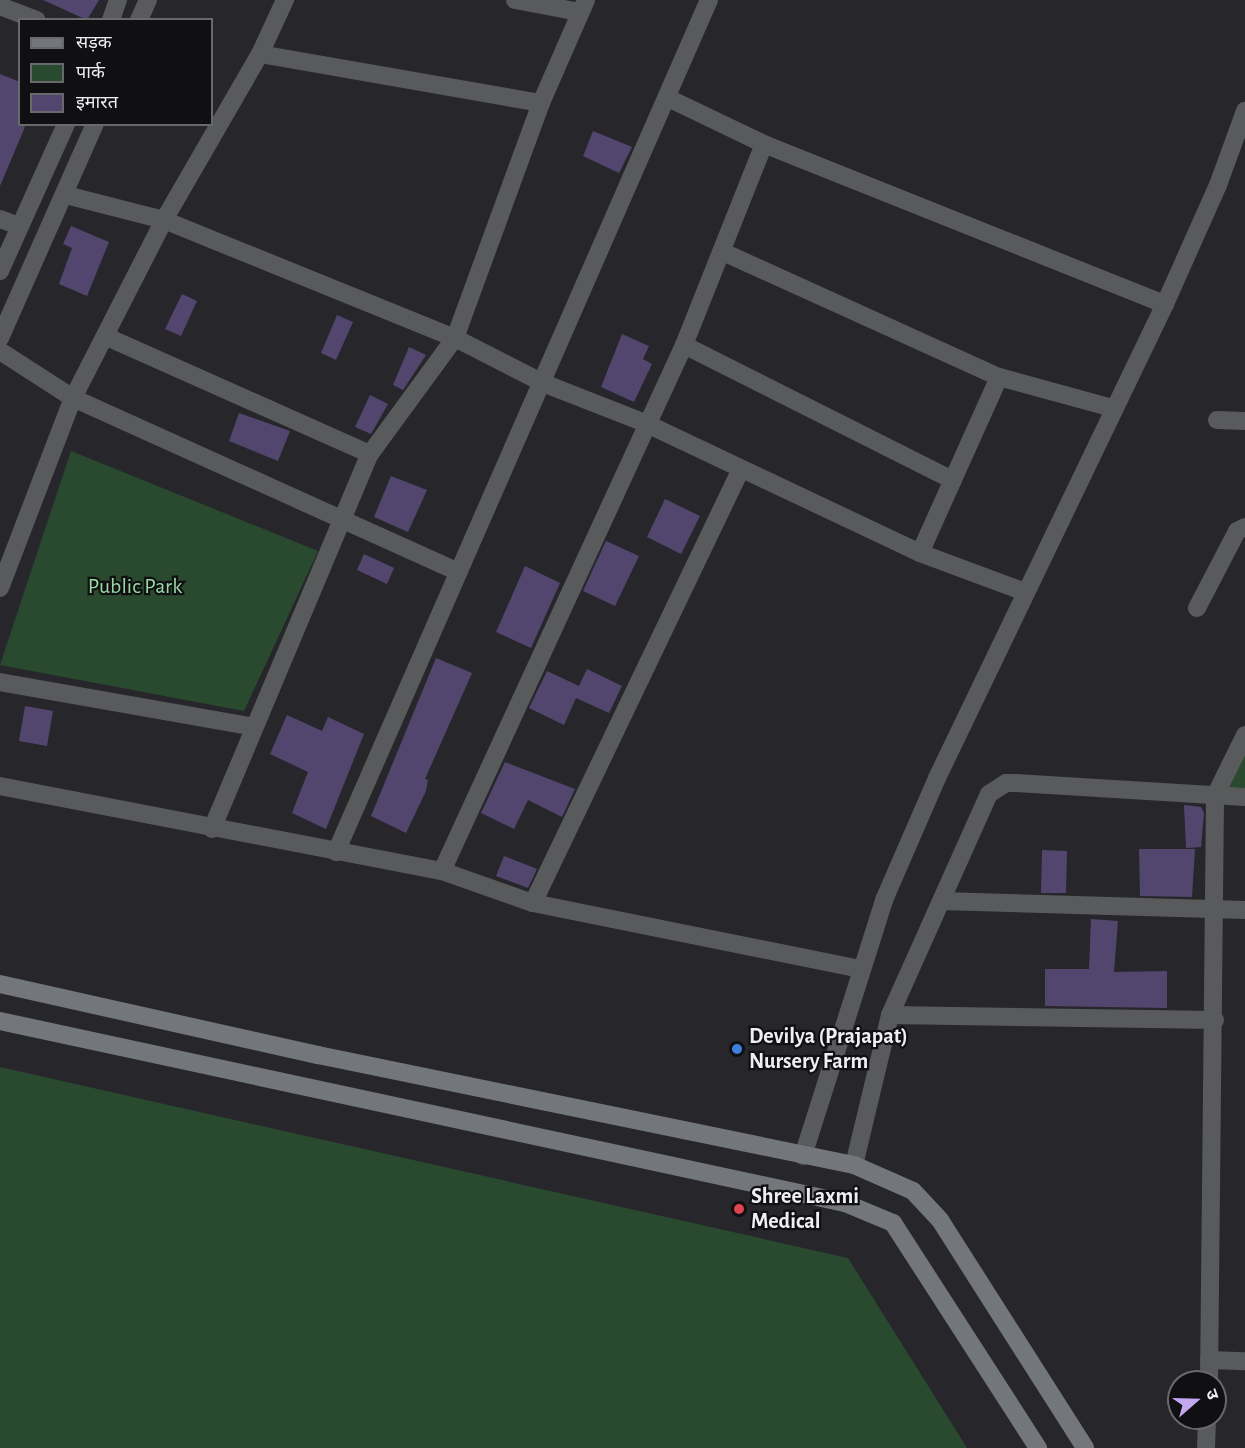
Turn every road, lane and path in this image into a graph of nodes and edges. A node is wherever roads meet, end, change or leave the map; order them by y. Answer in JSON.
{"nodes":[{"id":1,"x":118,"y":0,"type":"edge"},
{"id":2,"x":148,"y":0,"type":"edge"},
{"id":3,"x":285,"y":0,"type":"edge"},
{"id":4,"x":515,"y":0,"type":"edge"},
{"id":5,"x":709,"y":0,"type":"edge"},
{"id":6,"x":0,"y":6,"type":"edge"},
{"id":7,"x":583,"y":6,"type":"edge"},
{"id":8,"x":31,"y":18,"type":"edge"},
{"id":9,"x":112,"y":18,"type":"edge"},
{"id":10,"x":141,"y":18,"type":"edge"},
{"id":11,"x":260,"y":54,"type":"junction"},
{"id":12,"x":668,"y":98,"type":"junction"},
{"id":13,"x":541,"y":103,"type":"junction"},
{"id":14,"x":1245,"y":111,"type":"edge"},
{"id":15,"x":65,"y":126,"type":"edge"},
{"id":16,"x":94,"y":126,"type":"edge"},
{"id":17,"x":765,"y":144,"type":"junction"},
{"id":18,"x":66,"y":195,"type":"junction"},
{"id":19,"x":0,"y":219,"type":"edge"},
{"id":20,"x":164,"y":220,"type":"junction"},
{"id":21,"x":19,"y":226,"type":"junction"},
{"id":22,"x":723,"y":252,"type":"junction"},
{"id":23,"x":0,"y":271,"type":"edge"},
{"id":24,"x":1165,"y":304,"type":"junction"},
{"id":25,"x":107,"y":337,"type":"junction"},
{"id":26,"x":0,"y":338,"type":"edge"},
{"id":27,"x":455,"y":338,"type":"junction"},
{"id":28,"x":684,"y":345,"type":"junction"},
{"id":29,"x":0,"y":351,"type":"edge"},
{"id":30,"x":999,"y":377,"type":"junction"},
{"id":31,"x":543,"y":383,"type":"junction"},
{"id":32,"x":74,"y":398,"type":"junction"},
{"id":33,"x":1112,"y":408,"type":"junction"},
{"id":34,"x":1217,"y":420,"type":"dead end"},
{"id":35,"x":1245,"y":421,"type":"edge"},
{"id":36,"x":645,"y":423,"type":"junction"},
{"id":37,"x":370,"y":454,"type":"junction"},
{"id":38,"x":740,"y":471,"type":"junction"},
{"id":39,"x":952,"y":480,"type":"junction"},
{"id":40,"x":342,"y":521,"type":"junction"},
{"id":41,"x":1245,"y":527,"type":"edge"},
{"id":42,"x":920,"y":554,"type":"junction"},
{"id":43,"x":459,"y":572,"type":"junction"},
{"id":44,"x":0,"y":588,"type":"edge"},
{"id":45,"x":1025,"y":592,"type":"junction"},
{"id":46,"x":1197,"y":608,"type":"dead end"},
{"id":47,"x":0,"y":682,"type":"edge"},
{"id":48,"x":254,"y":727,"type":"junction"},
{"id":49,"x":1245,"y":735,"type":"edge"},
{"id":50,"x":0,"y":786,"type":"edge"},
{"id":51,"x":1215,"y":796,"type":"junction"},
{"id":52,"x":1245,"y":797,"type":"edge"},
{"id":53,"x":212,"y":829,"type":"junction"},
{"id":54,"x":336,"y":852,"type":"junction"},
{"id":55,"x":442,"y":871,"type":"junction"},
{"id":56,"x":942,"y":901,"type":"junction"},
{"id":57,"x":533,"y":903,"type":"junction"},
{"id":58,"x":1216,"y":908,"type":"junction"},
{"id":59,"x":1245,"y":910,"type":"edge"},
{"id":60,"x":860,"y":969,"type":"junction"},
{"id":61,"x":0,"y":984,"type":"edge"},
{"id":62,"x":890,"y":1015,"type":"junction"},
{"id":63,"x":1215,"y":1020,"type":"junction"},
{"id":64,"x":0,"y":1021,"type":"edge"},
{"id":65,"x":802,"y":1156,"type":"junction"},
{"id":66,"x":854,"y":1165,"type":"junction"},
{"id":67,"x":1209,"y":1360,"type":"junction"},
{"id":68,"x":1245,"y":1361,"type":"edge"},
{"id":69,"x":1209,"y":1370,"type":"edge"},
{"id":70,"x":1207,"y":1430,"type":"edge"},
{"id":71,"x":1038,"y":1448,"type":"edge"},
{"id":72,"x":1085,"y":1448,"type":"edge"},
{"id":73,"x":1206,"y":1448,"type":"edge"}],
"edges":[{"from":1,"to":9,"type":"street"},
{"from":2,"to":10,"type":"street"},
{"from":3,"to":11,"type":"street"},
{"from":4,"to":7,"type":"street"},
{"from":5,"to":12,"type":"street"},
{"from":6,"to":8,"type":"street"},
{"from":7,"to":13,"type":"street"},
{"from":11,"to":13,"type":"street"},
{"from":11,"to":20,"type":"street"},
{"from":12,"to":17,"type":"street"},
{"from":12,"to":31,"type":"street"},
{"from":13,"to":27,"type":"street"},
{"from":14,"to":24,"type":"street"},
{"from":15,"to":21,"type":"street"},
{"from":16,"to":18,"type":"street"},
{"from":17,"to":22,"type":"street"},
{"from":17,"to":24,"type":"street"},
{"from":18,"to":20,"type":"street"},
{"from":18,"to":26,"type":"street"},
{"from":19,"to":21,"type":"street"},
{"from":20,"to":25,"type":"street"},
{"from":20,"to":27,"type":"street"},
{"from":21,"to":23,"type":"street"},
{"from":22,"to":28,"type":"street"},
{"from":22,"to":30,"type":"street"},
{"from":24,"to":33,"type":"street"},
{"from":25,"to":32,"type":"street"},
{"from":25,"to":37,"type":"street"},
{"from":27,"to":31,"type":"street"},
{"from":27,"to":37,"type":"street"},
{"from":28,"to":36,"type":"street"},
{"from":28,"to":39,"type":"street"},
{"from":29,"to":32,"type":"street"},
{"from":30,"to":33,"type":"street"},
{"from":30,"to":39,"type":"street"},
{"from":31,"to":36,"type":"street"},
{"from":31,"to":43,"type":"street"},
{"from":32,"to":40,"type":"street"},
{"from":32,"to":44,"type":"street"},
{"from":33,"to":45,"type":"street"},
{"from":34,"to":35,"type":"street"},
{"from":36,"to":38,"type":"street"},
{"from":36,"to":55,"type":"street"},
{"from":37,"to":40,"type":"street"},
{"from":38,"to":42,"type":"street"},
{"from":38,"to":57,"type":"street"},
{"from":39,"to":42,"type":"street"},
{"from":40,"to":43,"type":"street"},
{"from":40,"to":48,"type":"street"},
{"from":41,"to":46,"type":"street"},
{"from":42,"to":45,"type":"street"},
{"from":43,"to":54,"type":"street"},
{"from":45,"to":60,"type":"street"},
{"from":47,"to":48,"type":"street"},
{"from":48,"to":53,"type":"street"},
{"from":49,"to":51,"type":"street"},
{"from":50,"to":53,"type":"street"},
{"from":51,"to":52,"type":"street"},
{"from":51,"to":56,"type":"street"},
{"from":51,"to":58,"type":"street"},
{"from":53,"to":54,"type":"street"},
{"from":54,"to":55,"type":"street"},
{"from":55,"to":57,"type":"street"},
{"from":56,"to":58,"type":"street"},
{"from":56,"to":62,"type":"street"},
{"from":57,"to":60,"type":"street"},
{"from":58,"to":59,"type":"street"},
{"from":58,"to":63,"type":"street"},
{"from":60,"to":65,"type":"street"},
{"from":61,"to":65,"type":"main road"},
{"from":62,"to":63,"type":"street"},
{"from":62,"to":66,"type":"street"},
{"from":63,"to":67,"type":"street"},
{"from":64,"to":71,"type":"main road"},
{"from":65,"to":66,"type":"main road"},
{"from":66,"to":72,"type":"main road"},
{"from":67,"to":68,"type":"street"},
{"from":67,"to":69,"type":"street"},
{"from":70,"to":73,"type":"street"}]}
